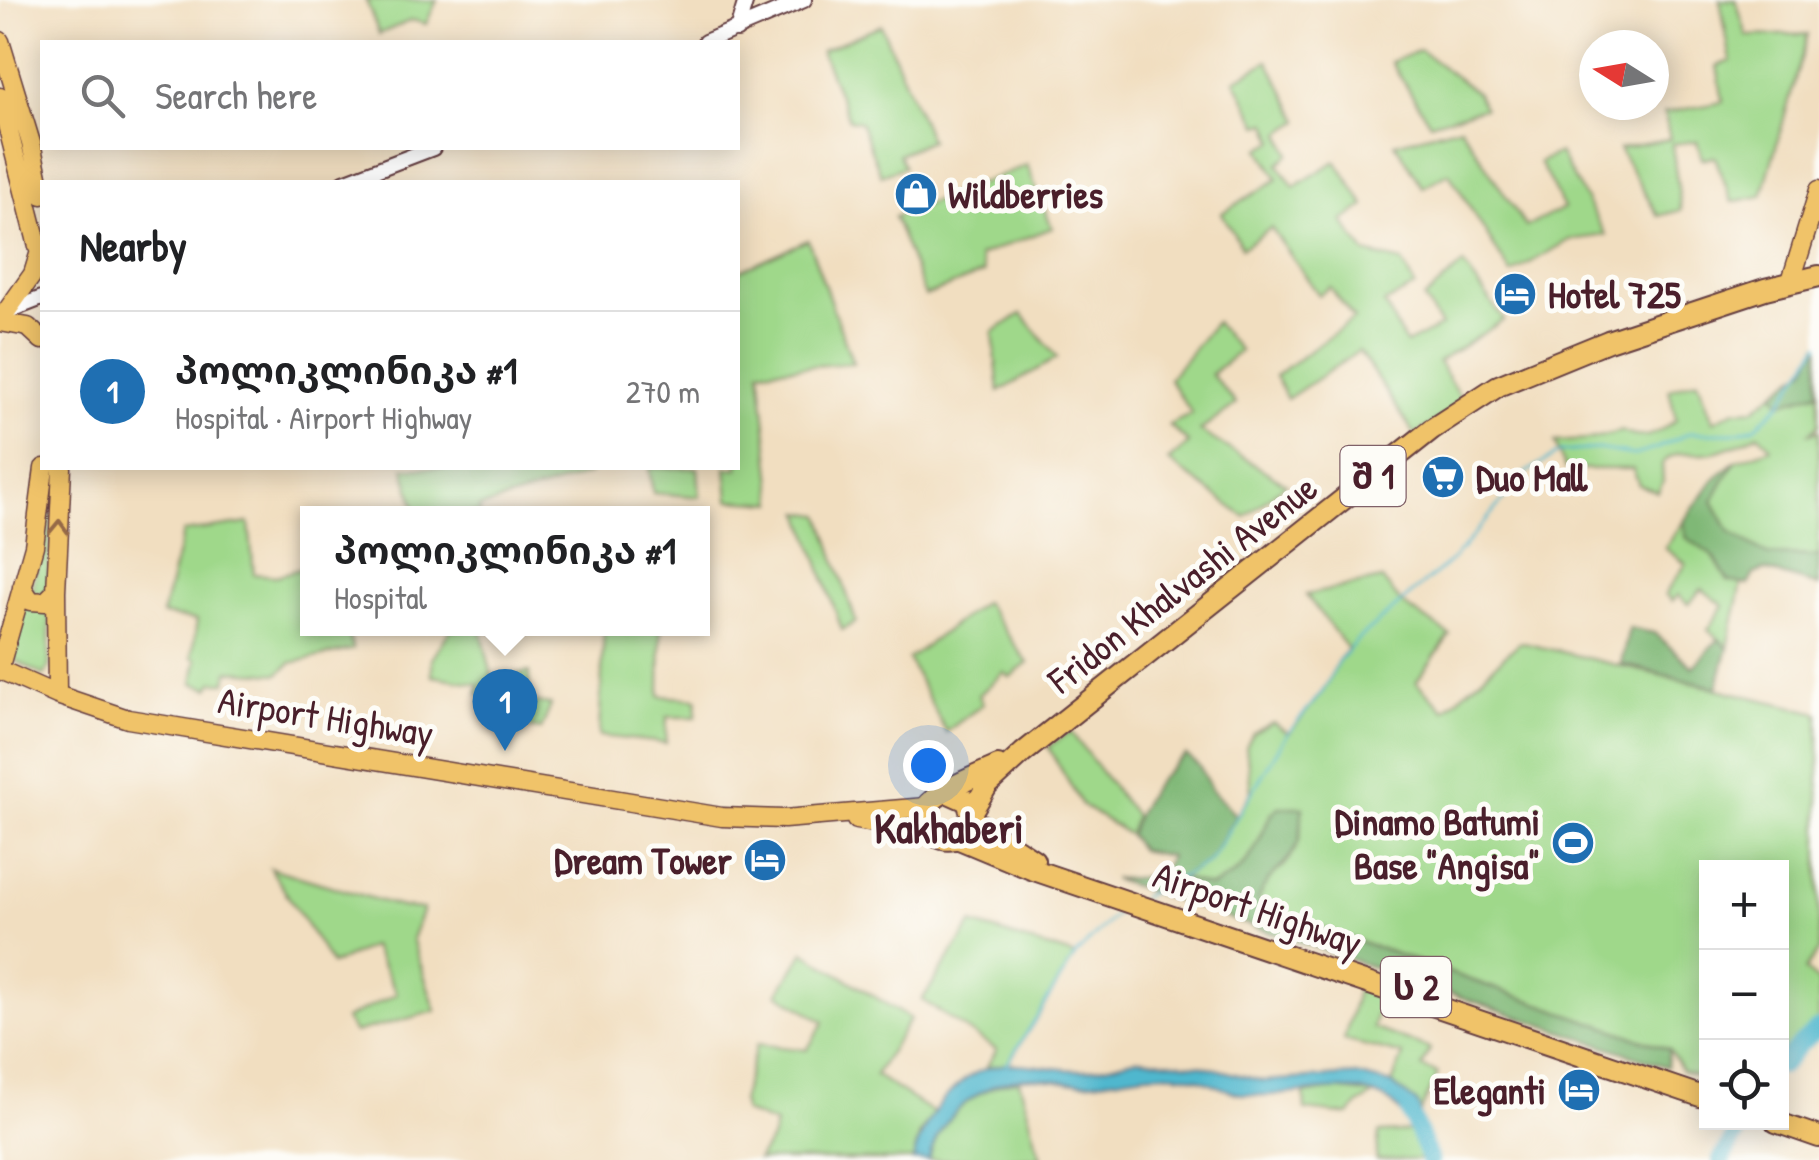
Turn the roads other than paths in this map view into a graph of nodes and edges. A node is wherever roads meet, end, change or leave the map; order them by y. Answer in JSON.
{"nodes":[{"id":1,"x":746,"y":0,"type":"edge"},
{"id":2,"x":804,"y":0,"type":"edge"},
{"id":3,"x":737,"y":30,"type":"junction"},
{"id":4,"x":710,"y":40,"type":"edge"},
{"id":5,"x":0,"y":41,"type":"edge"},
{"id":6,"x":0,"y":97,"type":"edge"},
{"id":7,"x":428,"y":150,"type":"edge"},
{"id":8,"x":349,"y":180,"type":"edge"},
{"id":9,"x":40,"y":186,"type":"edge"},
{"id":10,"x":1819,"y":190,"type":"edge"},
{"id":11,"x":40,"y":247,"type":"edge"},
{"id":12,"x":40,"y":258,"type":"edge"},
{"id":13,"x":1806,"y":279,"type":"edge"},
{"id":14,"x":40,"y":299,"type":"edge"},
{"id":15,"x":2,"y":316,"type":"edge"},
{"id":16,"x":40,"y":338,"type":"edge"},
{"id":17,"x":44,"y":470,"type":"edge"},
{"id":18,"x":62,"y":470,"type":"edge"},
{"id":19,"x":22,"y":586,"type":"junction"},
{"id":20,"x":56,"y":591,"type":"junction"},
{"id":21,"x":0,"y":668,"type":"edge"},
{"id":22,"x":57,"y":694,"type":"junction"},
{"id":23,"x":1022,"y":753,"type":"junction"},
{"id":24,"x":949,"y":792,"type":"junction"},
{"id":25,"x":926,"y":807,"type":"junction"},
{"id":26,"x":972,"y":815,"type":"junction"},
{"id":27,"x":826,"y":816,"type":"junction"},
{"id":28,"x":930,"y":832,"type":"junction"},
{"id":29,"x":959,"y":839,"type":"junction"},
{"id":30,"x":1122,"y":894,"type":"junction"},
{"id":31,"x":1158,"y":906,"type":"junction"},
{"id":32,"x":1699,"y":1086,"type":"edge"},
{"id":33,"x":1699,"y":1096,"type":"edge"},
{"id":34,"x":1789,"y":1117,"type":"edge"},
{"id":35,"x":1789,"y":1127,"type":"edge"},
{"id":36,"x":1819,"y":1128,"type":"edge"},
{"id":37,"x":1819,"y":1137,"type":"edge"}],
"edges":[{"from":1,"to":3,"type":"street"},
{"from":2,"to":3,"type":"street"},
{"from":3,"to":4,"type":"street"},
{"from":5,"to":9,"type":"main road"},
{"from":6,"to":11,"type":"main road"},
{"from":7,"to":8,"type":"street"},
{"from":10,"to":13,"type":"main road"},
{"from":12,"to":15,"type":"main road"},
{"from":13,"to":23,"type":"highway","name":"Fridon Khalvashi Avenue","number":"შ 1"},
{"from":14,"to":15,"type":"street"},
{"from":15,"to":16,"type":"main road"},
{"from":17,"to":19,"type":"main road"},
{"from":20,"to":18,"type":"main road","one_way":true},
{"from":19,"to":20,"type":"main road"},
{"from":19,"to":21,"type":"main road"},
{"from":20,"to":22,"type":"main road"},
{"from":21,"to":22,"type":"main road","name":"Airport Highway"},
{"from":22,"to":27,"type":"main road","name":"Airport Highway"},
{"from":23,"to":24,"type":"highway","number":"შ 1"},
{"from":23,"to":26,"type":"highway","number":"შ 1"},
{"from":24,"to":25,"type":"highway"},
{"from":24,"to":26,"type":"highway"},
{"from":25,"to":27,"type":"main road","name":"Airport Highway"},
{"from":25,"to":28,"type":"highway"},
{"from":26,"to":29,"type":"highway"},
{"from":26,"to":30,"type":"highway","name":"Airport Highway","number":"ს 2"},
{"from":27,"to":28,"type":"main road","name":"Airport Highway"},
{"from":28,"to":29,"type":"highway"},
{"from":29,"to":30,"type":"highway","name":"Airport Highway","number":"ს 2"},
{"from":30,"to":31,"type":"highway","name":"Airport Highway","number":"ს 2"},
{"from":31,"to":32,"type":"highway","name":"Airport Highway","number":"ს 2"},
{"from":31,"to":33,"type":"highway","name":"Airport Highway","number":"ს 2"},
{"from":34,"to":36,"type":"highway"},
{"from":35,"to":37,"type":"highway"}]}
